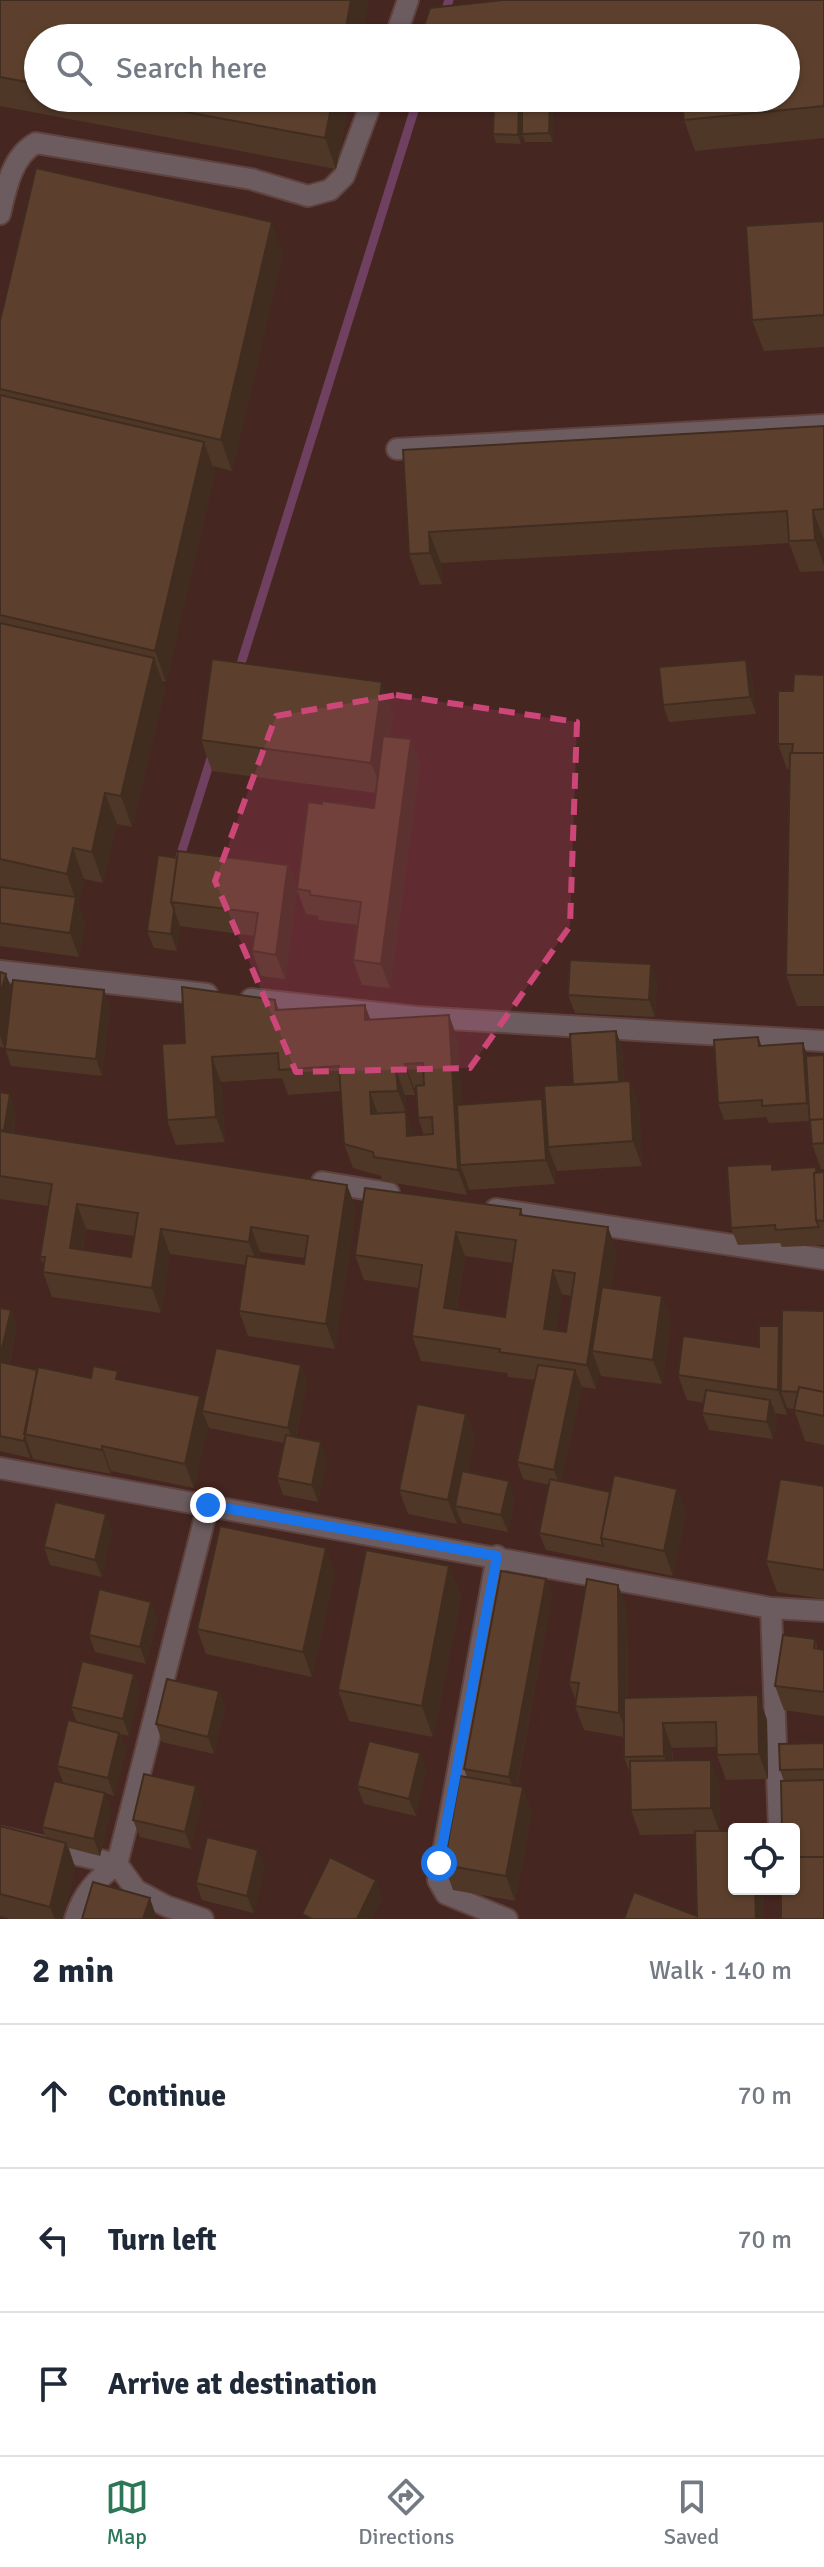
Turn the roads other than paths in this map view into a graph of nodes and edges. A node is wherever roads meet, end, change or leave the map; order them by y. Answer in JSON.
{"nodes":[{"id":1,"x":408,"y":0,"type":"edge"},
{"id":2,"x":400,"y":24,"type":"edge"},
{"id":3,"x":368,"y":112,"type":"edge"},
{"id":4,"x":0,"y":214,"type":"edge"},
{"id":5,"x":824,"y":425,"type":"edge"},
{"id":6,"x":397,"y":449,"type":"dead end"},
{"id":7,"x":0,"y":971,"type":"edge"},
{"id":8,"x":824,"y":1041,"type":"edge"},
{"id":9,"x":305,"y":1180,"type":"edge"},
{"id":10,"x":415,"y":1197,"type":"edge"},
{"id":11,"x":478,"y":1206,"type":"edge"},
{"id":12,"x":824,"y":1259,"type":"edge"},
{"id":13,"x":0,"y":1468,"type":"edge"},
{"id":14,"x":208,"y":1505,"type":"junction"},
{"id":15,"x":497,"y":1556,"type":"junction"},
{"id":16,"x":771,"y":1608,"type":"junction"},
{"id":17,"x":824,"y":1611,"type":"edge"},
{"id":18,"x":779,"y":1823,"type":"edge"},
{"id":19,"x":0,"y":1837,"type":"edge"},
{"id":20,"x":117,"y":1864,"type":"junction"},
{"id":21,"x":75,"y":1919,"type":"edge"},
{"id":22,"x":203,"y":1919,"type":"edge"},
{"id":23,"x":507,"y":1919,"type":"edge"}],
"edges":[{"from":1,"to":2,"type":"street"},
{"from":3,"to":4,"type":"street"},
{"from":5,"to":6,"type":"street"},
{"from":7,"to":8,"type":"street"},
{"from":9,"to":10,"type":"street"},
{"from":11,"to":12,"type":"street"},
{"from":13,"to":14,"type":"street"},
{"from":14,"to":15,"type":"street"},
{"from":14,"to":20,"type":"street"},
{"from":15,"to":16,"type":"street"},
{"from":15,"to":23,"type":"street"},
{"from":16,"to":17,"type":"street"},
{"from":16,"to":18,"type":"street"},
{"from":19,"to":20,"type":"street"},
{"from":20,"to":21,"type":"street"},
{"from":20,"to":22,"type":"street"}]}
